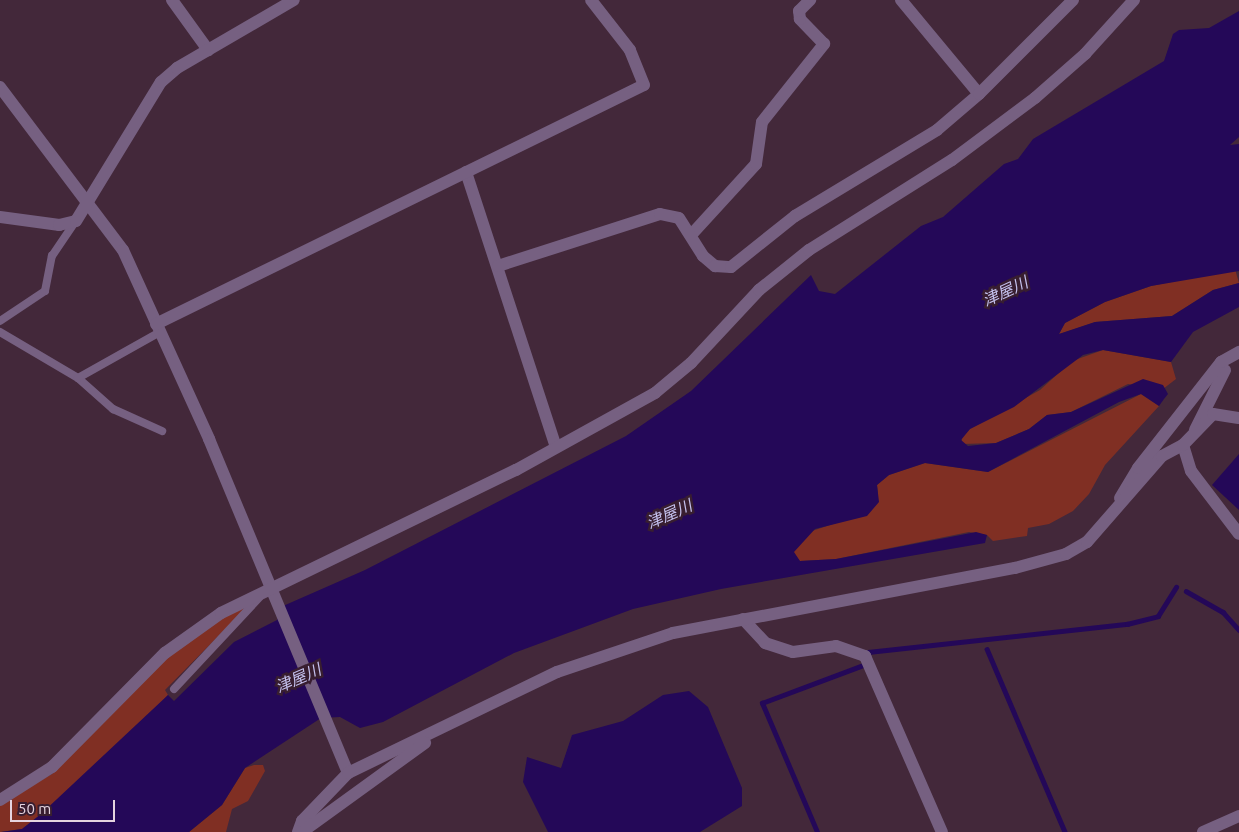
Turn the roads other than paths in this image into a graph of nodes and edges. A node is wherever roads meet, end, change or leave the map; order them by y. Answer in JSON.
{"nodes":[{"id":1,"x":172,"y":0,"type":"edge"},
{"id":2,"x":294,"y":0,"type":"edge"},
{"id":3,"x":591,"y":0,"type":"edge"},
{"id":4,"x":810,"y":0,"type":"edge"},
{"id":5,"x":901,"y":0,"type":"edge"},
{"id":6,"x":1073,"y":0,"type":"edge"},
{"id":7,"x":1134,"y":0,"type":"edge"},
{"id":8,"x":208,"y":50,"type":"junction"},
{"id":9,"x":0,"y":87,"type":"edge"},
{"id":10,"x":980,"y":94,"type":"junction"},
{"id":11,"x":466,"y":172,"type":"junction"},
{"id":12,"x":90,"y":201,"type":"junction"},
{"id":13,"x":0,"y":217,"type":"edge"},
{"id":14,"x":76,"y":221,"type":"junction"},
{"id":15,"x":692,"y":234,"type":"junction"},
{"id":16,"x":498,"y":266,"type":"junction"},
{"id":17,"x":0,"y":321,"type":"edge"},
{"id":18,"x":158,"y":328,"type":"junction"},
{"id":19,"x":0,"y":332,"type":"edge"},
{"id":20,"x":1236,"y":354,"type":"edge"},
{"id":21,"x":78,"y":378,"type":"junction"},
{"id":22,"x":1239,"y":418,"type":"edge"},
{"id":23,"x":162,"y":431,"type":"dead end"},
{"id":24,"x":1195,"y":432,"type":"junction"},
{"id":25,"x":1183,"y":445,"type":"junction"},
{"id":26,"x":556,"y":446,"type":"junction"},
{"id":27,"x":1112,"y":517,"type":"junction"},
{"id":28,"x":1239,"y":534,"type":"edge"},
{"id":29,"x":268,"y":587,"type":"junction"},
{"id":30,"x":743,"y":620,"type":"junction"},
{"id":31,"x":174,"y":689,"type":"dead end"},
{"id":32,"x":496,"y":702,"type":"junction"},
{"id":33,"x":348,"y":773,"type":"junction"},
{"id":34,"x":0,"y":800,"type":"edge"},
{"id":35,"x":1239,"y":816,"type":"edge"},
{"id":36,"x":298,"y":832,"type":"edge"},
{"id":37,"x":302,"y":832,"type":"edge"},
{"id":38,"x":942,"y":832,"type":"edge"},
{"id":39,"x":1202,"y":832,"type":"edge"}],
"edges":[{"from":1,"to":8,"type":"street"},
{"from":2,"to":8,"type":"street"},
{"from":3,"to":11,"type":"street"},
{"from":4,"to":15,"type":"street"},
{"from":5,"to":10,"type":"street"},
{"from":6,"to":10,"type":"street"},
{"from":7,"to":26,"type":"street"},
{"from":8,"to":12,"type":"street"},
{"from":9,"to":12,"type":"street"},
{"from":10,"to":15,"type":"street"},
{"from":11,"to":16,"type":"street"},
{"from":11,"to":18,"type":"street"},
{"from":12,"to":14,"type":"street"},
{"from":12,"to":18,"type":"street"},
{"from":13,"to":14,"type":"street"},
{"from":14,"to":17,"type":"lane"},
{"from":15,"to":16,"type":"street"},
{"from":16,"to":26,"type":"street"},
{"from":18,"to":21,"type":"lane"},
{"from":18,"to":29,"type":"street"},
{"from":19,"to":21,"type":"lane"},
{"from":20,"to":24,"type":"street"},
{"from":20,"to":27,"type":"street"},
{"from":21,"to":23,"type":"lane"},
{"from":22,"to":24,"type":"street"},
{"from":24,"to":25,"type":"street"},
{"from":25,"to":27,"type":"street"},
{"from":25,"to":28,"type":"street"},
{"from":26,"to":29,"type":"street"},
{"from":27,"to":30,"type":"street"},
{"from":29,"to":31,"type":"lane"},
{"from":29,"to":33,"type":"street"},
{"from":29,"to":34,"type":"street"},
{"from":30,"to":32,"type":"street"},
{"from":30,"to":38,"type":"street"},
{"from":32,"to":33,"type":"street"},
{"from":32,"to":37,"type":"street"},
{"from":33,"to":36,"type":"street"},
{"from":35,"to":39,"type":"street"}]}
